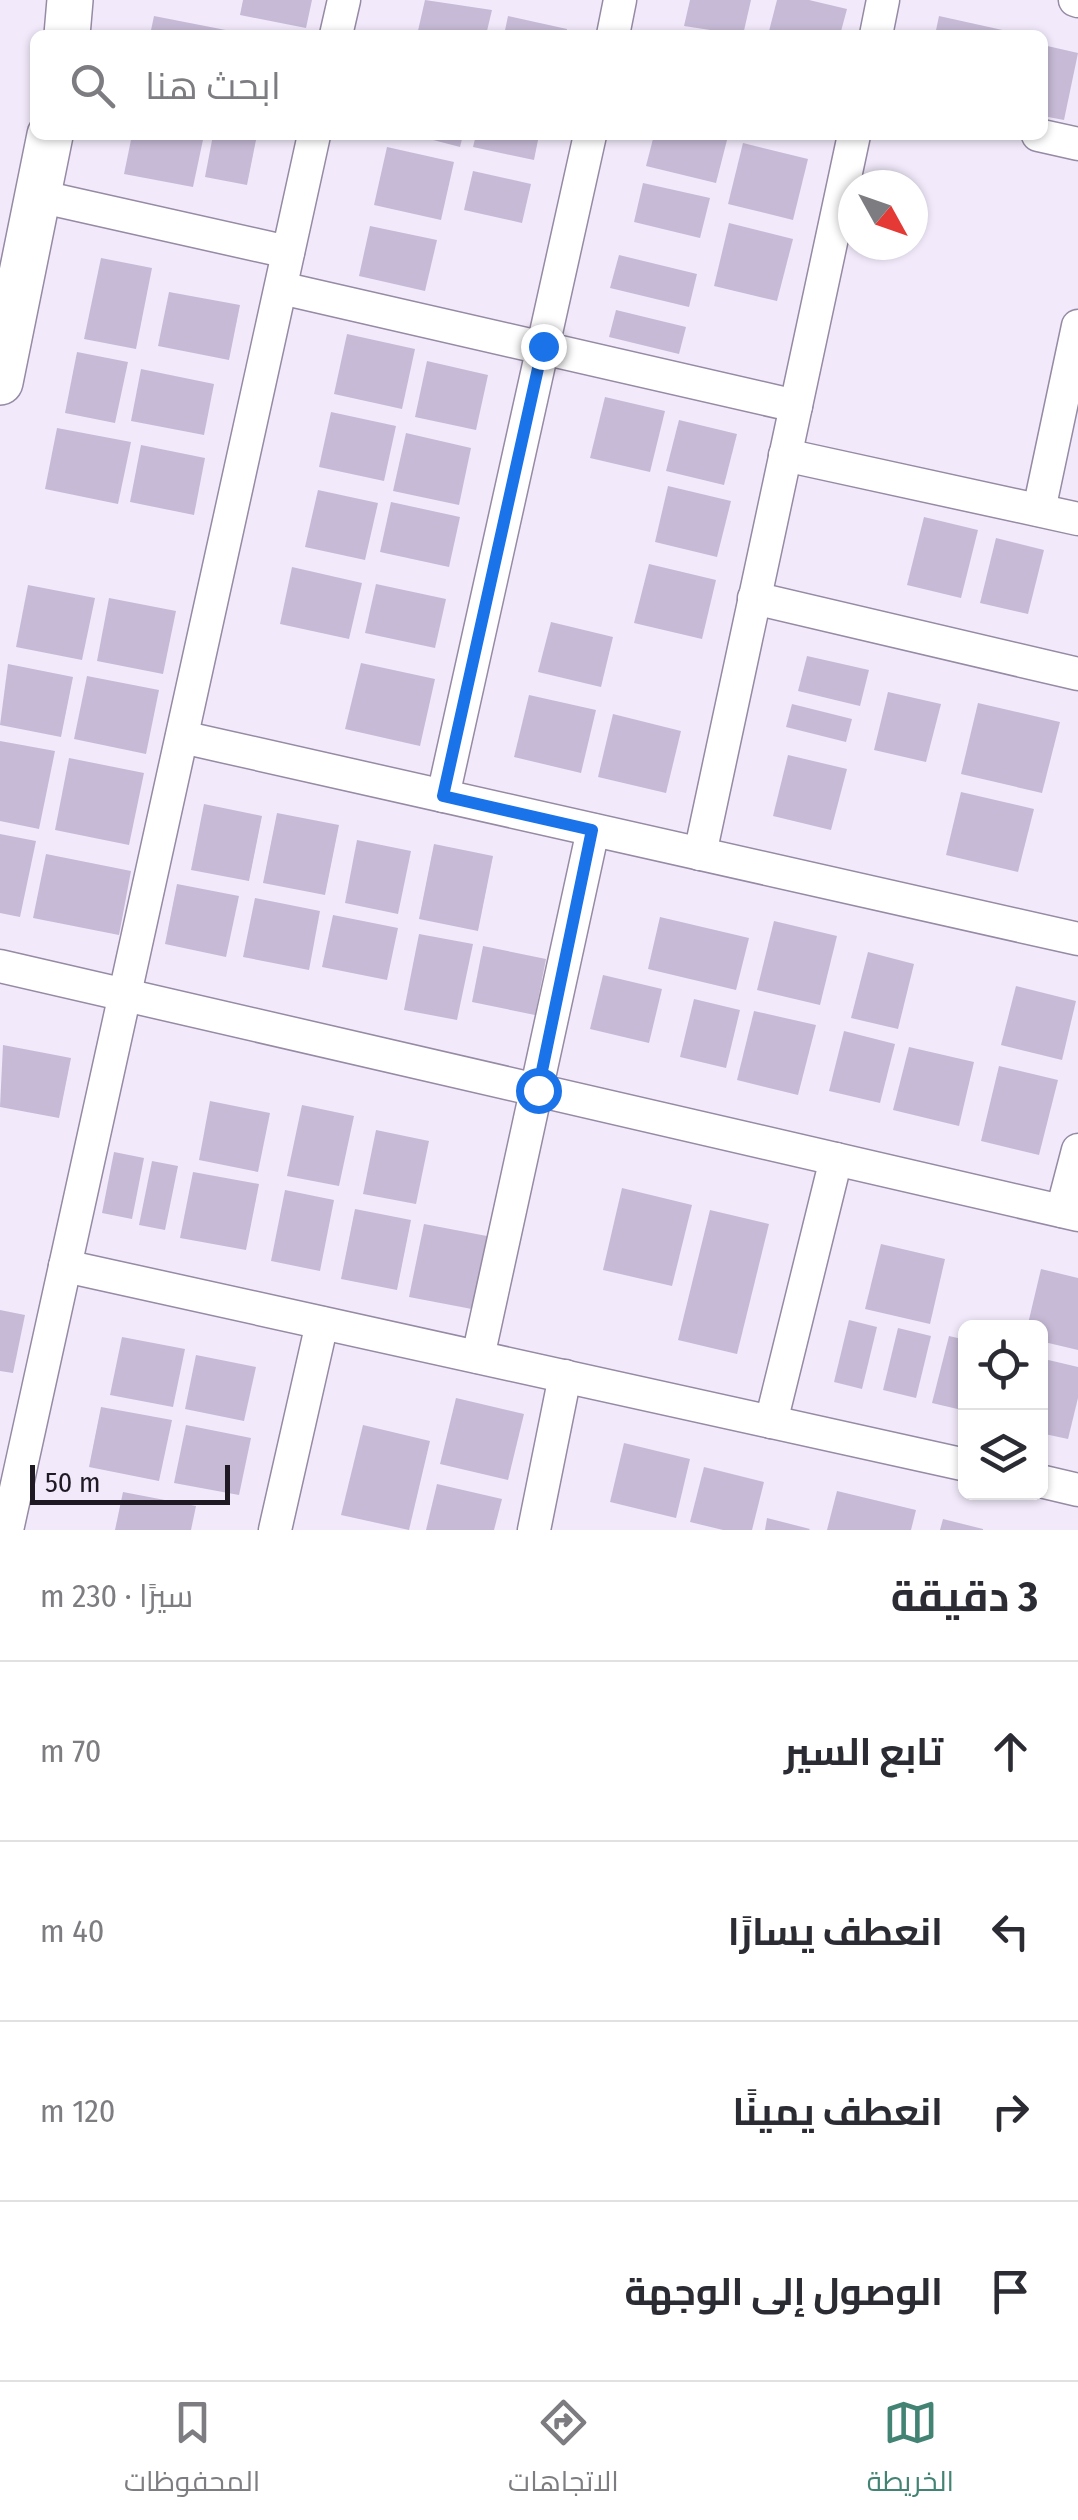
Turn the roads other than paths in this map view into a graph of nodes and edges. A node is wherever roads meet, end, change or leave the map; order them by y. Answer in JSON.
{"nodes":[{"id":1,"x":70,"y":0,"type":"edge"},
{"id":2,"x":344,"y":0,"type":"edge"},
{"id":3,"x":620,"y":0,"type":"edge"},
{"id":4,"x":883,"y":0,"type":"edge"},
{"id":5,"x":67,"y":30,"type":"edge"},
{"id":6,"x":337,"y":30,"type":"edge"},
{"id":7,"x":613,"y":30,"type":"edge"},
{"id":8,"x":877,"y":30,"type":"edge"},
{"id":9,"x":1048,"y":137,"type":"edge"},
{"id":10,"x":49,"y":140,"type":"edge"},
{"id":11,"x":313,"y":140,"type":"edge"},
{"id":12,"x":589,"y":140,"type":"edge"},
{"id":13,"x":853,"y":140,"type":"edge"},
{"id":14,"x":1078,"y":144,"type":"edge"},
{"id":15,"x":38,"y":196,"type":"junction"},
{"id":16,"x":288,"y":252,"type":"junction"},
{"id":17,"x":280,"y":288,"type":"junction"},
{"id":18,"x":1078,"y":326,"type":"edge"},
{"id":19,"x":543,"y":346,"type":"junction"},
{"id":20,"x":0,"y":382,"type":"edge"},
{"id":21,"x":1072,"y":388,"type":"edge"},
{"id":22,"x":796,"y":406,"type":"junction"},
{"id":23,"x":785,"y":455,"type":"junction"},
{"id":24,"x":1039,"y":510,"type":"junction"},
{"id":25,"x":1078,"y":519,"type":"edge"},
{"id":26,"x":754,"y":598,"type":"junction"},
{"id":27,"x":1078,"y":674,"type":"edge"},
{"id":28,"x":182,"y":738,"type":"junction"},
{"id":29,"x":443,"y":796,"type":"junction"},
{"id":30,"x":592,"y":830,"type":"junction"},
{"id":31,"x":700,"y":854,"type":"junction"},
{"id":32,"x":1078,"y":939,"type":"edge"},
{"id":33,"x":0,"y":966,"type":"edge"},
{"id":34,"x":125,"y":995,"type":"junction"},
{"id":35,"x":538,"y":1090,"type":"junction"},
{"id":36,"x":1078,"y":1150,"type":"edge"},
{"id":37,"x":836,"y":1159,"type":"junction"},
{"id":38,"x":1070,"y":1213,"type":"edge"},
{"id":39,"x":65,"y":1266,"type":"junction"},
{"id":40,"x":322,"y":1323,"type":"junction"},
{"id":41,"x":478,"y":1357,"type":"junction"},
{"id":42,"x":565,"y":1376,"type":"junction"},
{"id":43,"x":772,"y":1422,"type":"junction"},
{"id":44,"x":958,"y":1463,"type":"edge"},
{"id":45,"x":1048,"y":1483,"type":"edge"},
{"id":46,"x":1078,"y":1490,"type":"edge"},
{"id":47,"x":7,"y":1530,"type":"edge"},
{"id":48,"x":275,"y":1530,"type":"edge"},
{"id":49,"x":534,"y":1530,"type":"edge"}],
"edges":[{"from":1,"to":5,"type":"main road"},
{"from":2,"to":6,"type":"street"},
{"from":3,"to":7,"type":"street"},
{"from":4,"to":8,"type":"street"},
{"from":9,"to":14,"type":"street"},
{"from":10,"to":15,"type":"main road"},
{"from":11,"to":16,"type":"street"},
{"from":12,"to":19,"type":"street"},
{"from":13,"to":22,"type":"street"},
{"from":15,"to":16,"type":"street"},
{"from":15,"to":20,"type":"main road"},
{"from":16,"to":17,"type":"street"},
{"from":17,"to":19,"type":"street"},
{"from":17,"to":28,"type":"street"},
{"from":18,"to":21,"type":"street"},
{"from":19,"to":22,"type":"street"},
{"from":19,"to":29,"type":"street"},
{"from":21,"to":24,"type":"street"},
{"from":22,"to":23,"type":"street"},
{"from":23,"to":24,"type":"street"},
{"from":23,"to":26,"type":"street"},
{"from":24,"to":25,"type":"street"},
{"from":26,"to":27,"type":"street"},
{"from":26,"to":31,"type":"street"},
{"from":28,"to":29,"type":"street"},
{"from":28,"to":34,"type":"street"},
{"from":29,"to":30,"type":"street"},
{"from":30,"to":31,"type":"street"},
{"from":30,"to":35,"type":"street"},
{"from":31,"to":32,"type":"street"},
{"from":33,"to":34,"type":"street"},
{"from":34,"to":35,"type":"street"},
{"from":34,"to":39,"type":"street"},
{"from":35,"to":37,"type":"street"},
{"from":35,"to":41,"type":"street"},
{"from":36,"to":38,"type":"street"},
{"from":37,"to":38,"type":"street"},
{"from":37,"to":43,"type":"street"},
{"from":39,"to":40,"type":"street"},
{"from":39,"to":47,"type":"street"},
{"from":40,"to":41,"type":"street"},
{"from":40,"to":48,"type":"street"},
{"from":41,"to":42,"type":"street"},
{"from":42,"to":43,"type":"street"},
{"from":42,"to":49,"type":"street"},
{"from":43,"to":44,"type":"street"},
{"from":45,"to":46,"type":"street"}]}
